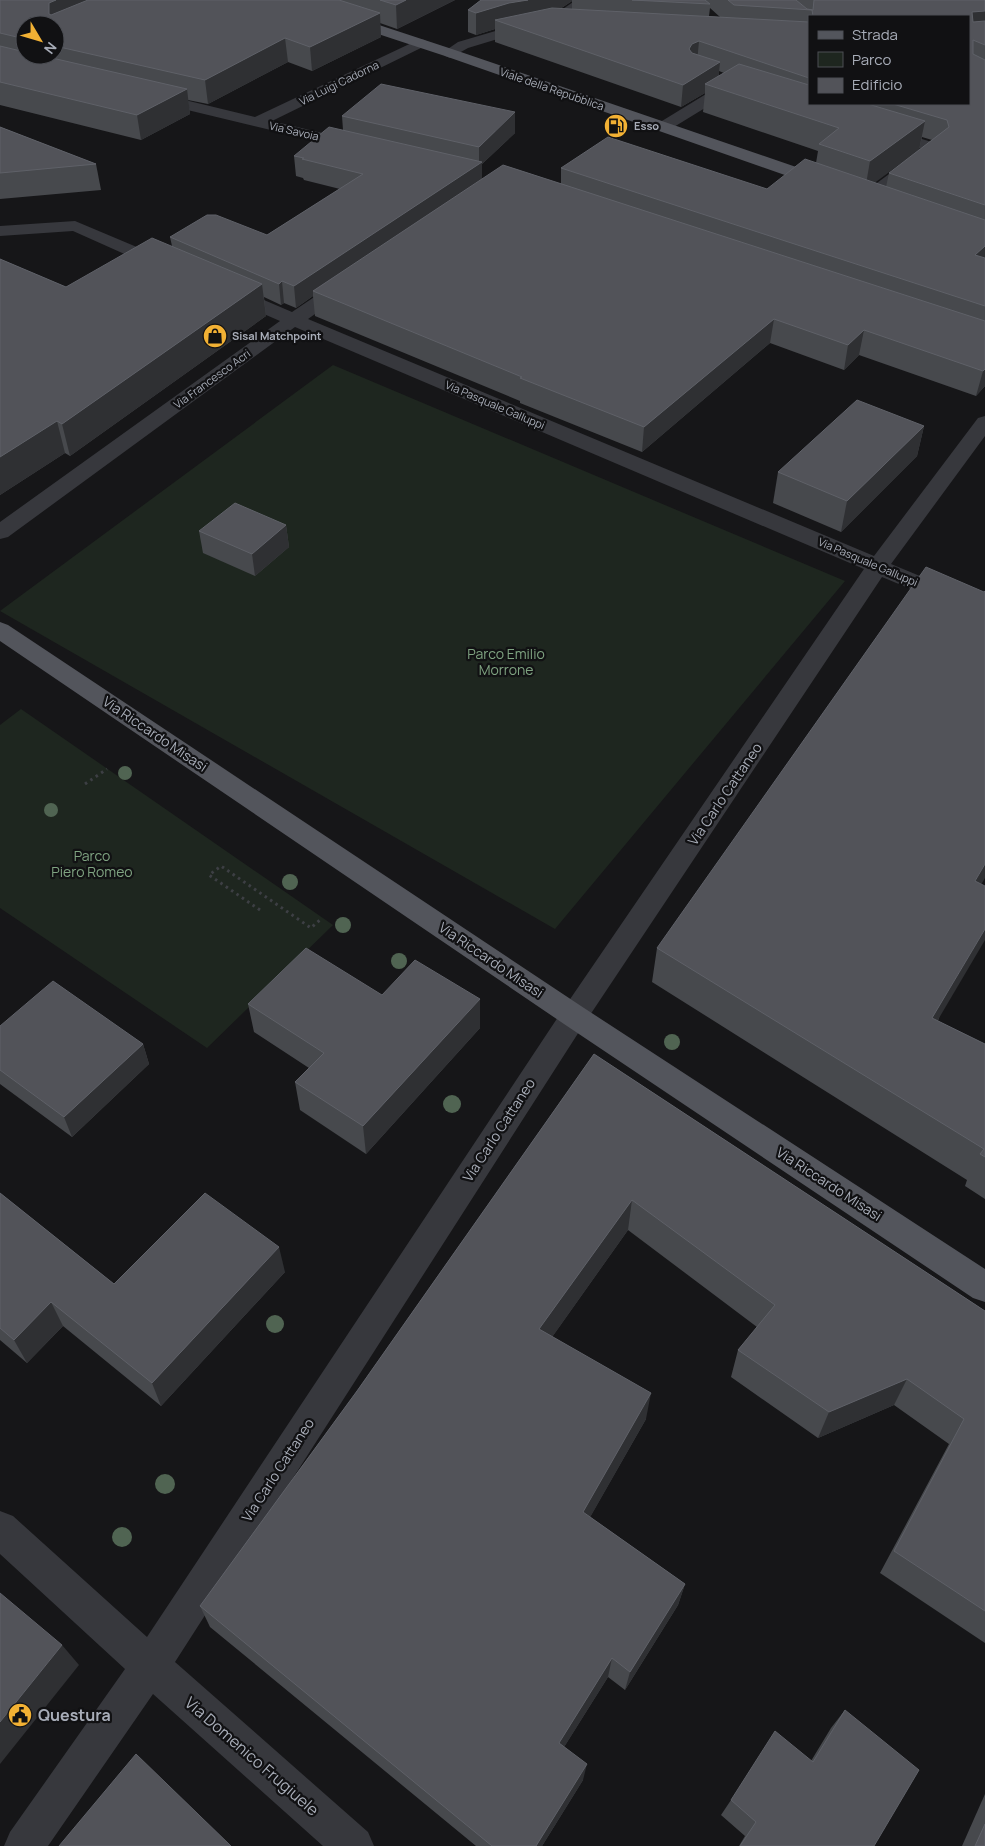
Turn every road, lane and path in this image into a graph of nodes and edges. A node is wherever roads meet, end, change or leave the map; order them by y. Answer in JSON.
{"nodes":[{"id":1,"x":289,"y":0,"type":"edge"},
{"id":2,"x":586,"y":0,"type":"edge"},
{"id":3,"x":552,"y":24,"type":"junction"},
{"id":4,"x":571,"y":25,"type":"edge"},
{"id":5,"x":420,"y":43,"type":"junction"},
{"id":6,"x":450,"y":53,"type":"junction"},
{"id":7,"x":751,"y":88,"type":"edge"},
{"id":8,"x":133,"y":93,"type":"edge"},
{"id":9,"x":257,"y":122,"type":"junction"},
{"id":10,"x":663,"y":127,"type":"junction"},
{"id":11,"x":869,"y":127,"type":"edge"},
{"id":12,"x":370,"y":149,"type":"edge"},
{"id":13,"x":868,"y":198,"type":"junction"},
{"id":14,"x":886,"y":205,"type":"edge"},
{"id":15,"x":0,"y":231,"type":"edge"},
{"id":16,"x":184,"y":273,"type":"edge"},
{"id":17,"x":357,"y":277,"type":"edge"},
{"id":18,"x":211,"y":285,"type":"edge"},
{"id":19,"x":293,"y":320,"type":"junction"},
{"id":20,"x":985,"y":422,"type":"edge"},
{"id":21,"x":0,"y":532,"type":"edge"},
{"id":22,"x":878,"y":566,"type":"junction"},
{"id":23,"x":985,"y":612,"type":"edge"},
{"id":24,"x":0,"y":630,"type":"edge"},
{"id":25,"x":107,"y":768,"type":"dead end"},
{"id":26,"x":85,"y":784,"type":"dead end"},
{"id":27,"x":260,"y":910,"type":"dead end"},
{"id":28,"x":322,"y":918,"type":"dead end"},
{"id":29,"x":574,"y":1016,"type":"junction"},
{"id":30,"x":985,"y":1287,"type":"edge"},
{"id":31,"x":0,"y":1529,"type":"edge"},
{"id":32,"x":150,"y":1666,"type":"junction"},
{"id":33,"x":24,"y":1846,"type":"edge"},
{"id":34,"x":354,"y":1846,"type":"edge"}],
"edges":[{"from":1,"to":5,"type":"main road","name":"Viale della Repubblica"},
{"from":2,"to":3,"type":"street"},
{"from":3,"to":4,"type":"street"},
{"from":3,"to":6,"type":"street"},
{"from":5,"to":6,"type":"main road","name":"Viale della Repubblica"},
{"from":5,"to":9,"type":"street","name":"Via Luigi Cadorna"},
{"from":6,"to":10,"type":"main road","name":"Viale della Repubblica"},
{"from":7,"to":10,"type":"street"},
{"from":8,"to":9,"type":"street","name":"Via Savoia"},
{"from":9,"to":12,"type":"street","name":"Via Savoia"},
{"from":10,"to":13,"type":"main road","name":"Viale della Repubblica"},
{"from":11,"to":13,"type":"street"},
{"from":13,"to":14,"type":"main road","name":"Viale della Repubblica"},
{"from":15,"to":16,"type":"street"},
{"from":17,"to":19,"type":"street","name":"Via Francesco Acri"},
{"from":18,"to":19,"type":"street","name":"Via Pasquale Galluppi"},
{"from":19,"to":21,"type":"street","name":"Via Francesco Acri"},
{"from":19,"to":22,"type":"street","name":"Via Pasquale Galluppi"},
{"from":20,"to":22,"type":"street","name":"Via Carlo Cattaneo"},
{"from":22,"to":23,"type":"street","name":"Via Pasquale Galluppi"},
{"from":22,"to":29,"type":"street","name":"Via Carlo Cattaneo"},
{"from":24,"to":29,"type":"main road","name":"Via Riccardo Misasi"},
{"from":25,"to":26,"type":"path"},
{"from":27,"to":28,"type":"path"},
{"from":29,"to":30,"type":"main road","name":"Via Riccardo Misasi"},
{"from":29,"to":32,"type":"street","name":"Via Carlo Cattaneo"},
{"from":31,"to":32,"type":"street","name":"Via Domenico Frugiuele"},
{"from":32,"to":33,"type":"street","name":"Via Carlo Cattaneo"},
{"from":32,"to":34,"type":"street","name":"Via Domenico Frugiuele"}]}
